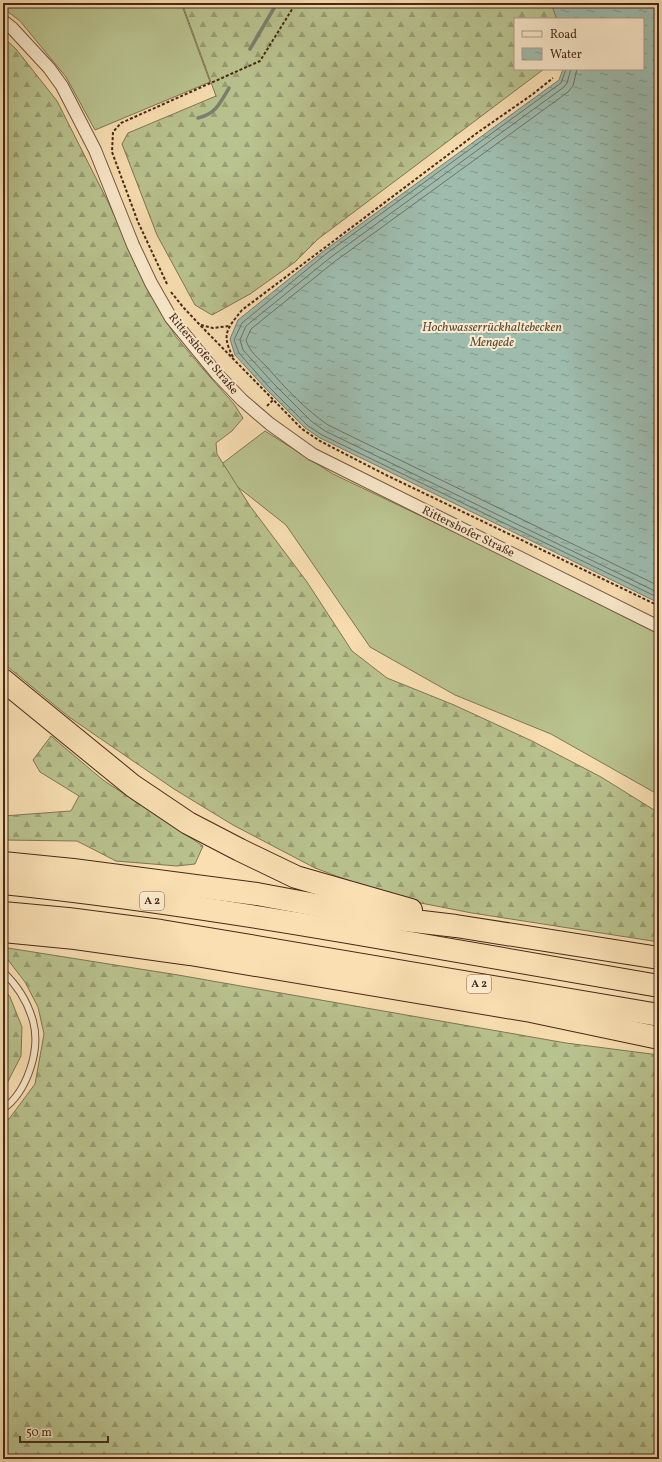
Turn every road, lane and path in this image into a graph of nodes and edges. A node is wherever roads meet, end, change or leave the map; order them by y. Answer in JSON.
{"nodes":[{"id":1,"x":296,"y":3,"type":"edge"},
{"id":2,"x":3,"y":20,"type":"edge"},
{"id":3,"x":553,"y":78,"type":"dead end"},
{"id":4,"x":200,"y":325,"type":"junction"},
{"id":5,"x":229,"y":326,"type":"junction"},
{"id":6,"x":234,"y":360,"type":"junction"},
{"id":7,"x":659,"y":606,"type":"edge"},
{"id":8,"x":659,"y":627,"type":"edge"},
{"id":9,"x":3,"y":680,"type":"edge"},
{"id":10,"x":3,"y":863,"type":"edge"},
{"id":11,"x":3,"y":883,"type":"edge"},
{"id":12,"x":3,"y":913,"type":"edge"},
{"id":13,"x":456,"y":926,"type":"junction"},
{"id":14,"x":3,"y":931,"type":"edge"},
{"id":15,"x":657,"y":957,"type":"edge"},
{"id":16,"x":3,"y":972,"type":"edge"},
{"id":17,"x":659,"y":986,"type":"edge"},
{"id":18,"x":659,"y":1015,"type":"edge"},
{"id":19,"x":659,"y":1038,"type":"edge"},
{"id":20,"x":3,"y":1109,"type":"edge"}],
"edges":[{"from":1,"to":4,"type":"path"},
{"from":2,"to":8,"type":"street","name":"Rittershofer Straße"},
{"from":3,"to":5,"type":"path"},
{"from":4,"to":5,"type":"path"},
{"from":4,"to":6,"type":"path"},
{"from":5,"to":6,"type":"path"},
{"from":6,"to":7,"type":"path"},
{"from":9,"to":13,"type":"highway"},
{"from":10,"to":13,"type":"highway"},
{"from":11,"to":17,"type":"highway","number":"A 2"},
{"from":12,"to":18,"type":"highway","number":"A 2"},
{"from":13,"to":15,"type":"highway"},
{"from":14,"to":19,"type":"highway"},
{"from":16,"to":20,"type":"lane"}]}
